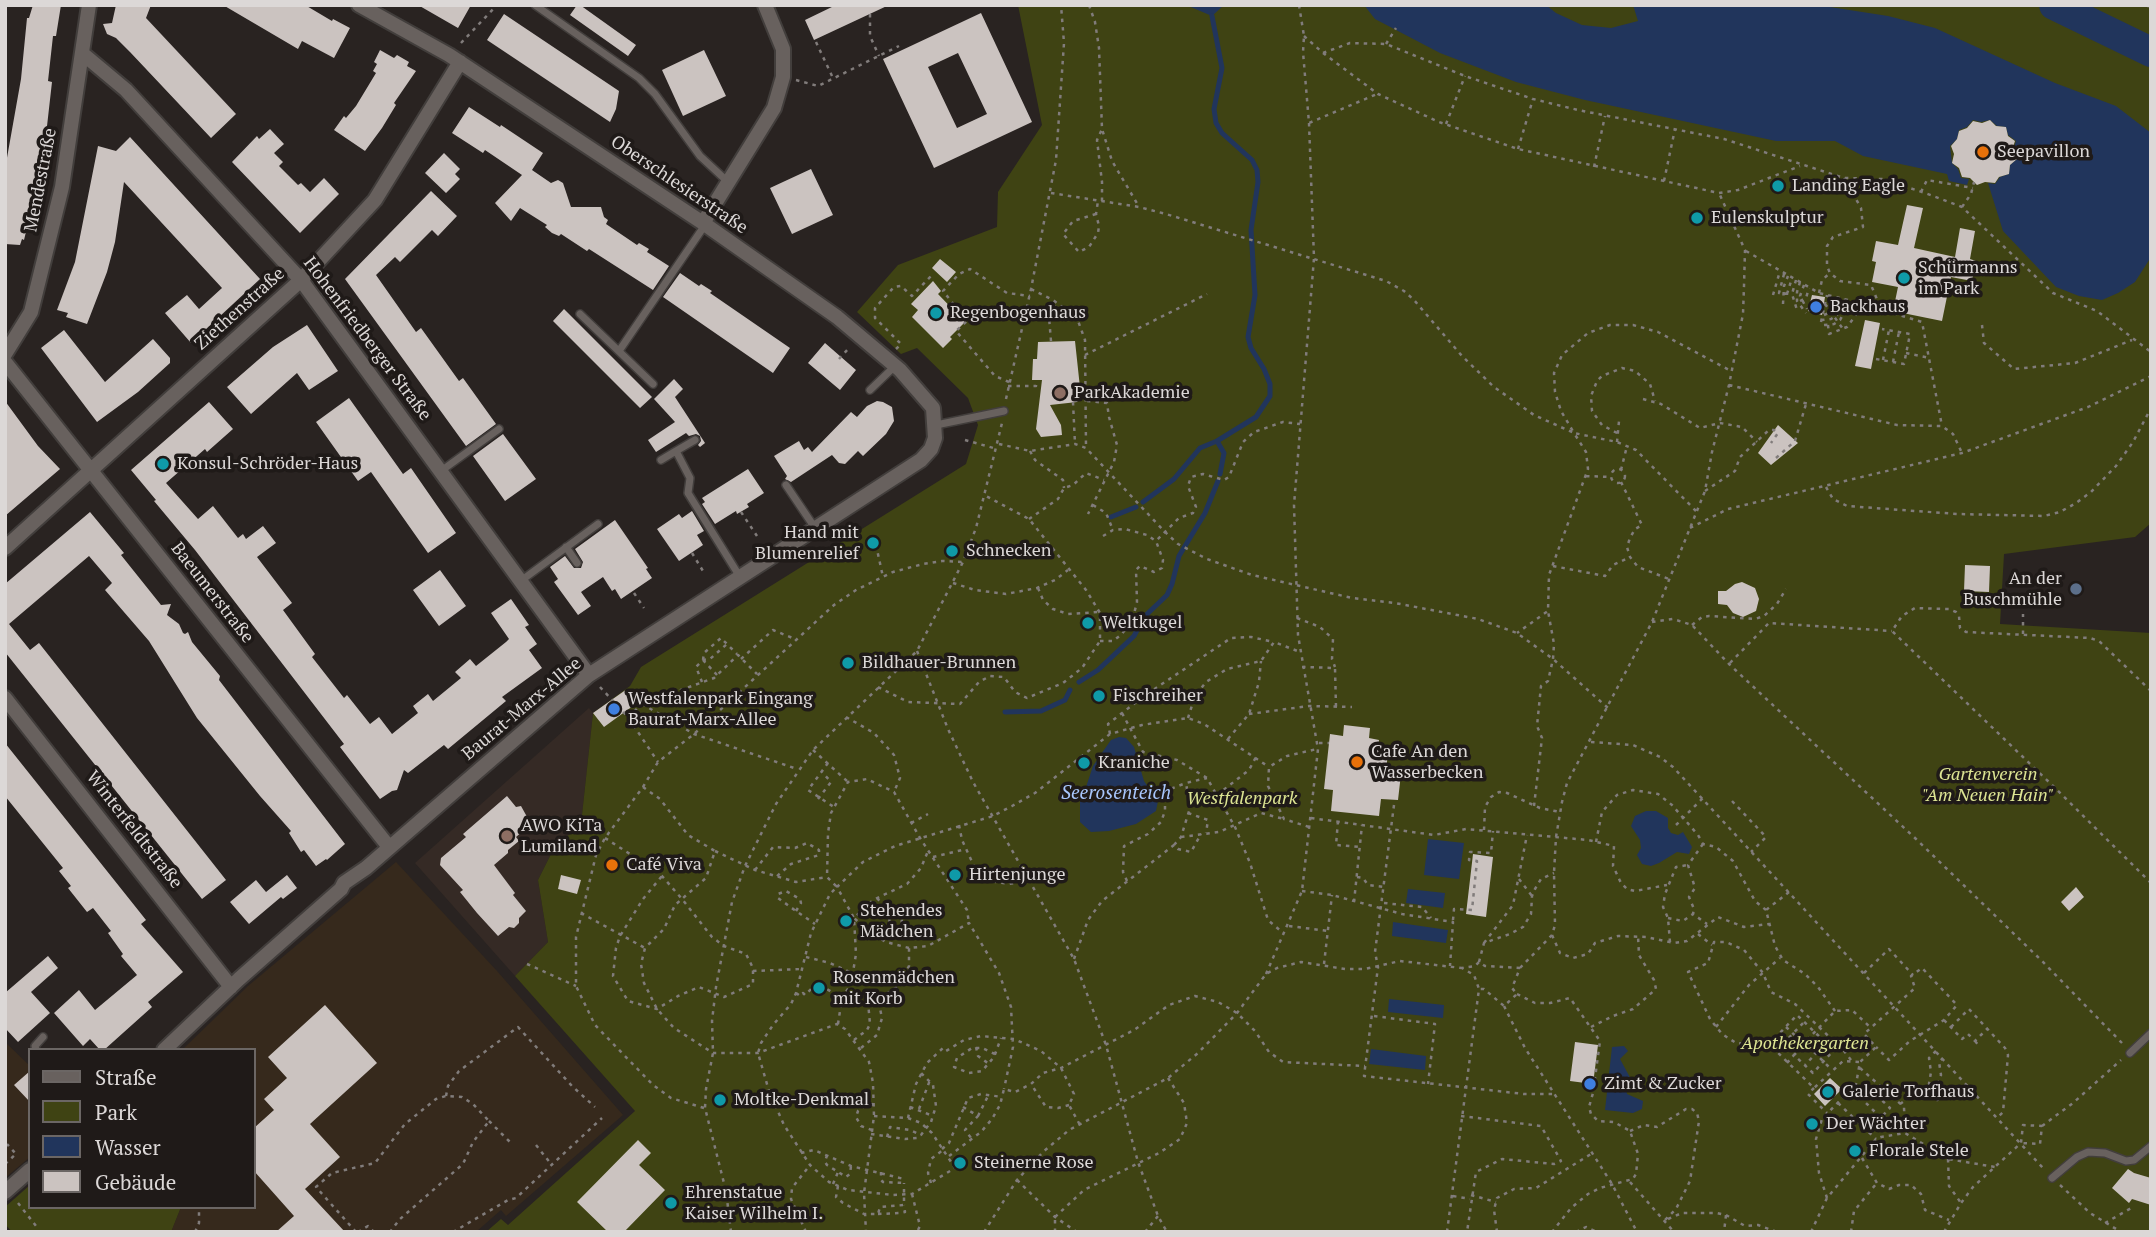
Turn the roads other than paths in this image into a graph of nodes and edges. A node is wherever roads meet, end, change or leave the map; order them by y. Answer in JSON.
{"nodes":[{"id":1,"x":89,"y":5,"type":"edge"},
{"id":2,"x":359,"y":5,"type":"edge"},
{"id":3,"x":535,"y":5,"type":"edge"},
{"id":4,"x":765,"y":5,"type":"edge"},
{"id":5,"x":83,"y":54,"type":"junction"},
{"id":6,"x":454,"y":59,"type":"junction"},
{"id":7,"x":728,"y":182,"type":"junction"},
{"id":8,"x":704,"y":224,"type":"junction"},
{"id":9,"x":301,"y":280,"type":"junction"},
{"id":10,"x":580,"y":314,"type":"dead end"},
{"id":11,"x":619,"y":351,"type":"junction"},
{"id":12,"x":5,"y":354,"type":"edge"},
{"id":13,"x":5,"y":362,"type":"edge"},
{"id":14,"x":895,"y":366,"type":"junction"},
{"id":15,"x":653,"y":384,"type":"dead end"},
{"id":16,"x":870,"y":390,"type":"dead end"},
{"id":17,"x":1004,"y":411,"type":"road end"},
{"id":18,"x":499,"y":429,"type":"dead end"},
{"id":19,"x":935,"y":431,"type":"junction"},
{"id":20,"x":695,"y":440,"type":"dead end"},
{"id":21,"x":676,"y":451,"type":"junction"},
{"id":22,"x":661,"y":460,"type":"dead end"},
{"id":23,"x":441,"y":471,"type":"junction"},
{"id":24,"x":91,"y":472,"type":"junction"},
{"id":25,"x":786,"y":485,"type":"dead end"},
{"id":26,"x":598,"y":524,"type":"dead end"},
{"id":27,"x":815,"y":529,"type":"junction"},
{"id":28,"x":566,"y":547,"type":"junction"},
{"id":29,"x":5,"y":548,"type":"edge"},
{"id":30,"x":577,"y":563,"type":"dead end"},
{"id":31,"x":740,"y":577,"type":"junction"},
{"id":32,"x":522,"y":580,"type":"junction"},
{"id":33,"x":589,"y":675,"type":"junction"},
{"id":34,"x":5,"y":698,"type":"edge"},
{"id":35,"x":389,"y":848,"type":"junction"},
{"id":36,"x":231,"y":987,"type":"junction"},
{"id":37,"x":2151,"y":1033,"type":"edge"},
{"id":38,"x":43,"y":1037,"type":"dead end"},
{"id":39,"x":36,"y":1048,"type":"edge"},
{"id":40,"x":166,"y":1048,"type":"edge"},
{"id":41,"x":2130,"y":1052,"type":"road end"},
{"id":42,"x":2151,"y":1146,"type":"edge"},
{"id":43,"x":28,"y":1172,"type":"edge"},
{"id":44,"x":2052,"y":1178,"type":"dead end"},
{"id":45,"x":6,"y":1191,"type":"edge"}],
"edges":[{"from":1,"to":5,"type":"street","name":"Mendestraße"},
{"from":2,"to":6,"type":"street","name":"Oberschlesierstraße"},
{"from":3,"to":7,"type":"lane"},
{"from":4,"to":7,"type":"street"},
{"from":5,"to":9,"type":"street","name":"Hohenfriedberger Straße"},
{"from":5,"to":12,"type":"street","name":"Mendestraße"},
{"from":6,"to":8,"type":"street","name":"Oberschlesierstraße"},
{"from":6,"to":9,"type":"street","name":"Ziethenstraße"},
{"from":7,"to":8,"type":"street"},
{"from":8,"to":11,"type":"lane"},
{"from":8,"to":14,"type":"street","name":"Oberschlesierstraße"},
{"from":9,"to":23,"type":"street","name":"Hohenfriedberger Straße"},
{"from":9,"to":24,"type":"street","name":"Ziethenstraße"},
{"from":10,"to":11,"type":"lane"},
{"from":11,"to":15,"type":"lane"},
{"from":13,"to":24,"type":"street","name":"Baeumerstraße"},
{"from":14,"to":16,"type":"lane"},
{"from":14,"to":19,"type":"street","name":"Oberschlesierstraße"},
{"from":17,"to":19,"type":"lane"},
{"from":18,"to":23,"type":"lane"},
{"from":19,"to":27,"type":"street","name":"Baurat-Marx-Allee"},
{"from":20,"to":21,"type":"lane"},
{"from":21,"to":22,"type":"lane"},
{"from":21,"to":31,"type":"lane"},
{"from":23,"to":32,"type":"street","name":"Hohenfriedberger Straße"},
{"from":24,"to":29,"type":"street","name":"Ziethenstraße"},
{"from":24,"to":35,"type":"street","name":"Baeumerstraße"},
{"from":25,"to":27,"type":"lane"},
{"from":26,"to":28,"type":"lane"},
{"from":27,"to":31,"type":"street","name":"Baurat-Marx-Allee"},
{"from":28,"to":30,"type":"lane"},
{"from":28,"to":32,"type":"lane"},
{"from":31,"to":33,"type":"street","name":"Baurat-Marx-Allee"},
{"from":32,"to":33,"type":"street","name":"Hohenfriedberger Straße"},
{"from":33,"to":35,"type":"street","name":"Baurat-Marx-Allee"},
{"from":34,"to":36,"type":"street","name":"Winterfeldtstraße"},
{"from":35,"to":36,"type":"street","name":"Baurat-Marx-Allee"},
{"from":36,"to":40,"type":"street","name":"Baurat-Marx-Allee"},
{"from":37,"to":41,"type":"lane"},
{"from":38,"to":39,"type":"lane"},
{"from":42,"to":44,"type":"lane"},
{"from":43,"to":45,"type":"street"}]}
